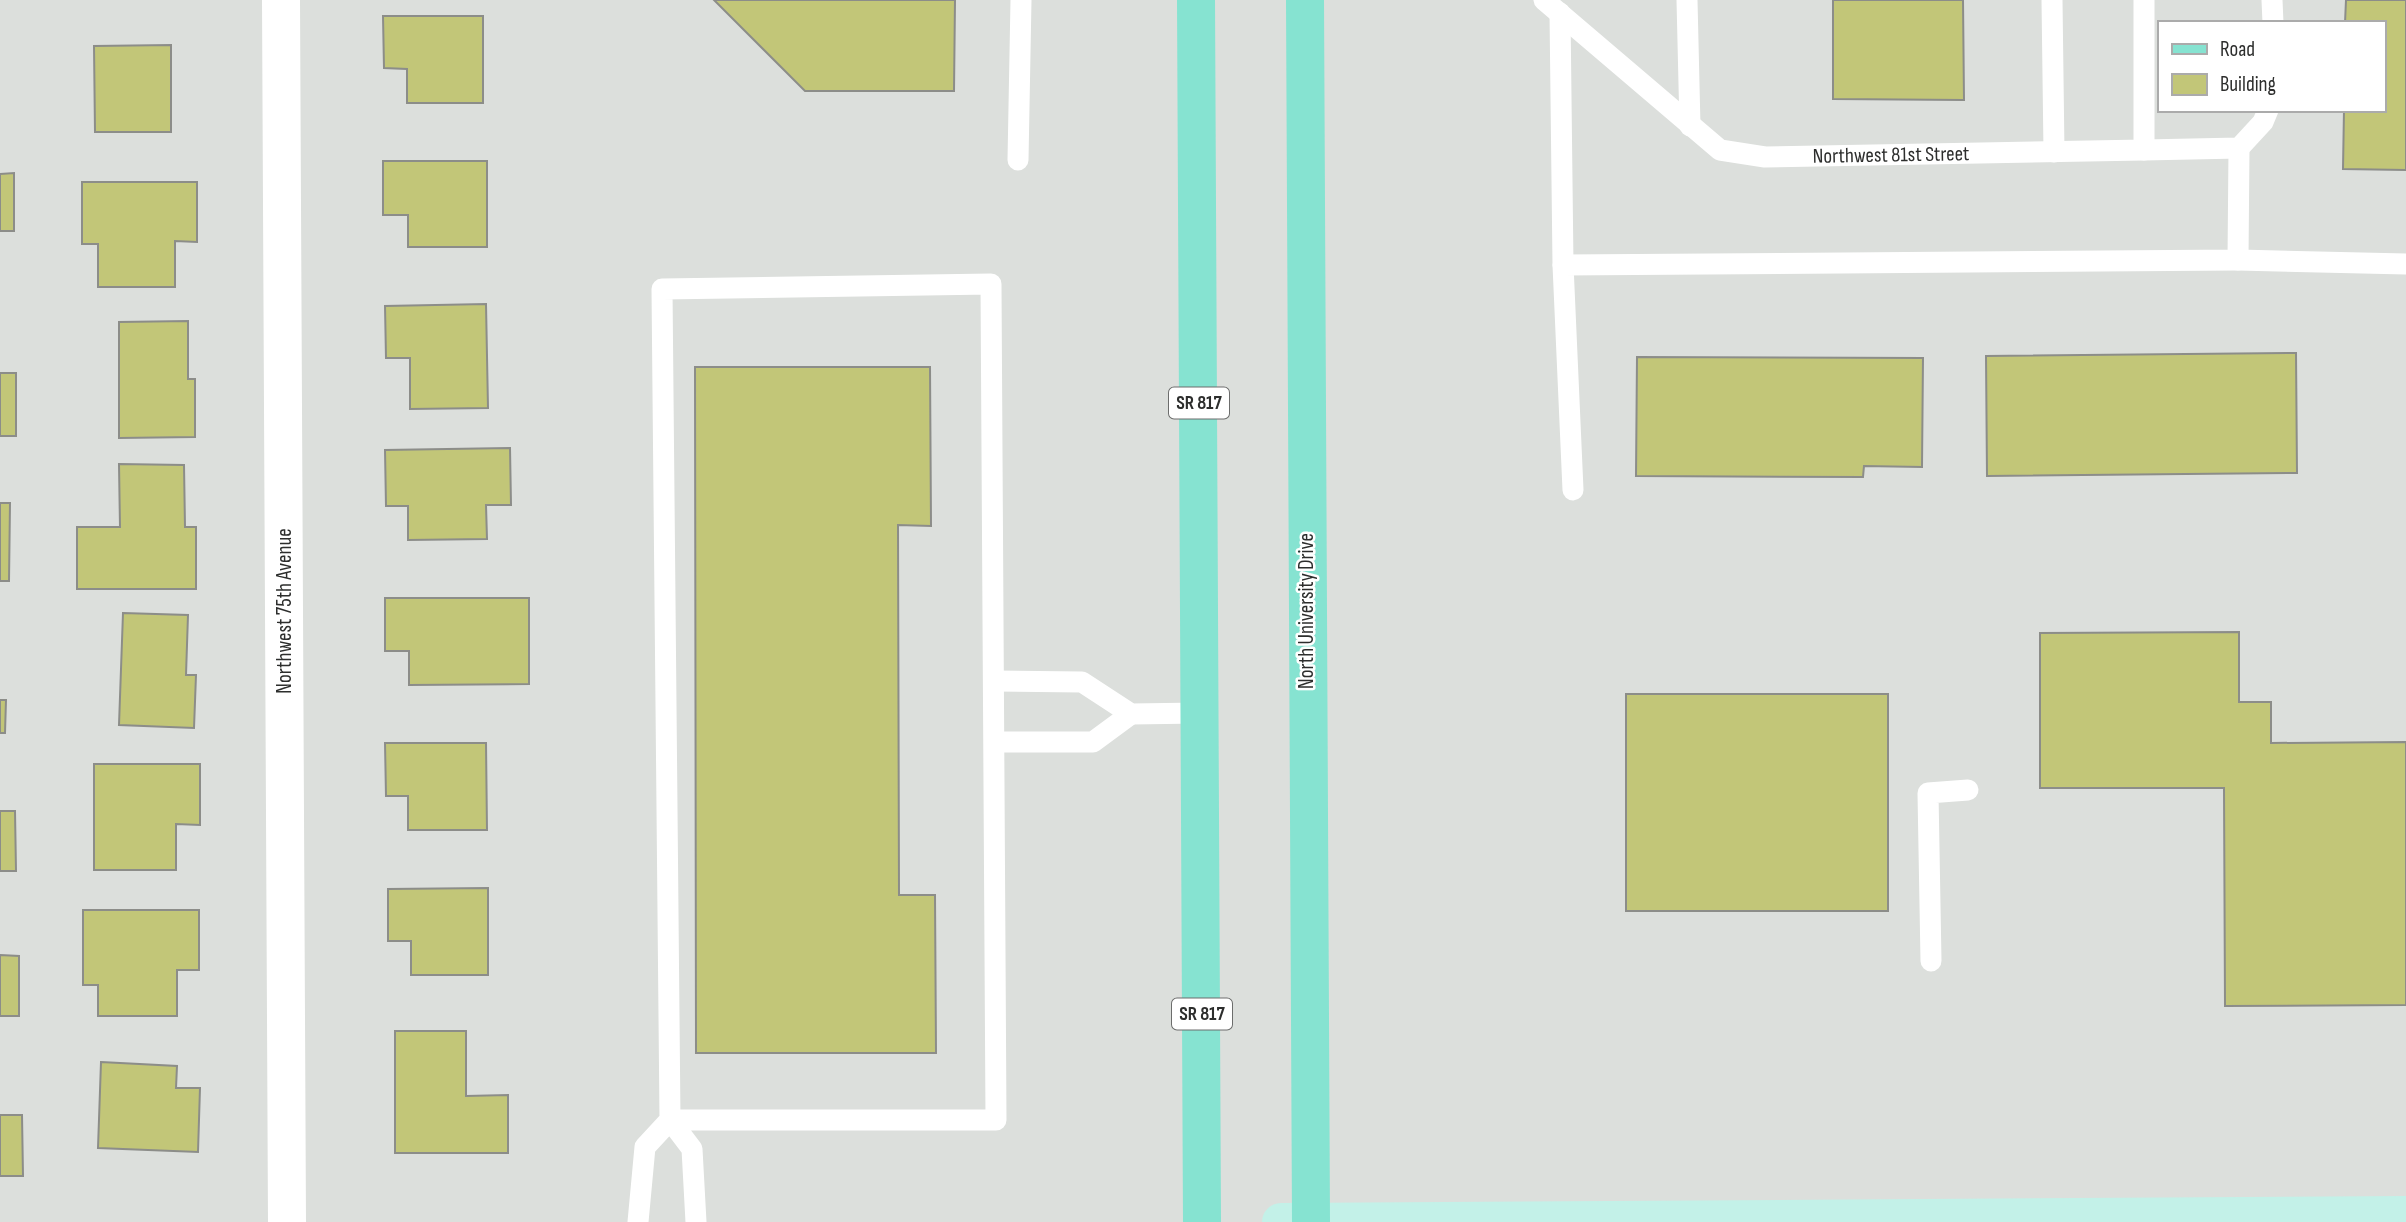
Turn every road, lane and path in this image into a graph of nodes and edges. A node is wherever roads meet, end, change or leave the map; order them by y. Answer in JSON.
{"nodes":[{"id":1,"x":281,"y":0,"type":"edge"},
{"id":2,"x":1021,"y":0,"type":"edge"},
{"id":3,"x":1196,"y":0,"type":"edge"},
{"id":4,"x":1305,"y":0,"type":"edge"},
{"id":5,"x":1687,"y":0,"type":"edge"},
{"id":6,"x":2052,"y":0,"type":"edge"},
{"id":7,"x":2144,"y":0,"type":"edge"},
{"id":8,"x":2272,"y":0,"type":"edge"},
{"id":9,"x":1552,"y":6,"type":"edge"},
{"id":10,"x":2273,"y":21,"type":"edge"},
{"id":11,"x":2268,"y":112,"type":"edge"},
{"id":12,"x":1690,"y":126,"type":"junction"},
{"id":13,"x":2239,"y":148,"type":"junction"},
{"id":14,"x":2144,"y":150,"type":"junction"},
{"id":15,"x":2054,"y":152,"type":"junction"},
{"id":16,"x":1018,"y":160,"type":"dead end"},
{"id":17,"x":2238,"y":260,"type":"junction"},
{"id":18,"x":2406,"y":264,"type":"edge"},
{"id":19,"x":1563,"y":265,"type":"junction"},
{"id":20,"x":1573,"y":490,"type":"dead end"},
{"id":21,"x":995,"y":681,"type":"junction"},
{"id":22,"x":1200,"y":713,"type":"junction"},
{"id":23,"x":1131,"y":714,"type":"junction"},
{"id":24,"x":995,"y":742,"type":"junction"},
{"id":25,"x":1968,"y":790,"type":"dead end"},
{"id":26,"x":1931,"y":961,"type":"dead end"},
{"id":27,"x":670,"y":1120,"type":"junction"},
{"id":28,"x":2406,"y":1214,"type":"edge"},
{"id":29,"x":286,"y":1222,"type":"edge"},
{"id":30,"x":638,"y":1222,"type":"edge"},
{"id":31,"x":696,"y":1222,"type":"edge"},
{"id":32,"x":1202,"y":1222,"type":"edge"},
{"id":33,"x":1301,"y":1222,"type":"edge"}],
"edges":[{"from":1,"to":29,"type":"street","name":"Northwest 75th Avenue"},
{"from":2,"to":16,"type":"lane"},
{"from":3,"to":22,"type":"main road","number":"SR 817"},
{"from":4,"to":33,"type":"main road","name":"North University Drive"},
{"from":5,"to":12,"type":"lane"},
{"from":6,"to":15,"type":"lane"},
{"from":7,"to":14,"type":"lane"},
{"from":8,"to":10,"type":"lane"},
{"from":9,"to":12,"type":"lane","name":"Northwest 81st Street"},
{"from":9,"to":19,"type":"lane"},
{"from":11,"to":13,"type":"lane"},
{"from":12,"to":15,"type":"lane","name":"Northwest 81st Street"},
{"from":13,"to":14,"type":"lane","name":"Northwest 81st Street"},
{"from":13,"to":17,"type":"lane"},
{"from":14,"to":15,"type":"lane","name":"Northwest 81st Street"},
{"from":17,"to":18,"type":"lane"},
{"from":17,"to":19,"type":"lane"},
{"from":19,"to":20,"type":"lane"},
{"from":21,"to":23,"type":"lane"},
{"from":21,"to":24,"type":"lane"},
{"from":21,"to":27,"type":"lane"},
{"from":22,"to":23,"type":"lane"},
{"from":22,"to":32,"type":"main road","number":"SR 817"},
{"from":23,"to":24,"type":"lane"},
{"from":24,"to":27,"type":"lane"},
{"from":25,"to":26,"type":"lane"},
{"from":27,"to":30,"type":"lane"},
{"from":27,"to":31,"type":"lane"},
{"from":28,"to":33,"type":"street"}]}
